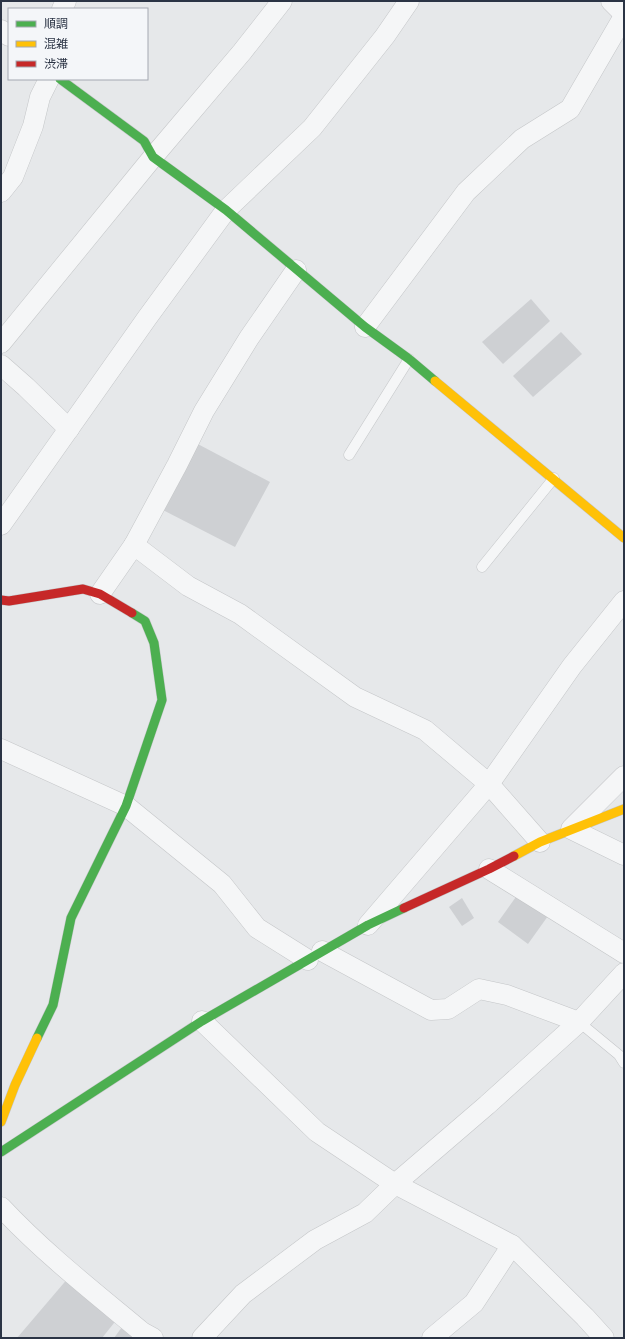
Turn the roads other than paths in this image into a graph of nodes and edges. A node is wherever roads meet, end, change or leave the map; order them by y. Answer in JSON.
{"nodes":[{"id":1,"x":282,"y":1,"type":"edge"},
{"id":2,"x":409,"y":1,"type":"edge"},
{"id":3,"x":611,"y":1,"type":"edge"},
{"id":4,"x":624,"y":15,"type":"edge"},
{"id":5,"x":48,"y":80,"type":"edge"},
{"id":6,"x":61,"y":80,"type":"edge"},
{"id":7,"x":152,"y":156,"type":"junction"},
{"id":8,"x":1,"y":192,"type":"edge"},
{"id":9,"x":226,"y":210,"type":"junction"},
{"id":10,"x":296,"y":270,"type":"junction"},
{"id":11,"x":365,"y":327,"type":"junction"},
{"id":12,"x":1,"y":343,"type":"edge"},
{"id":13,"x":410,"y":359,"type":"junction"},
{"id":14,"x":1,"y":365,"type":"edge"},
{"id":15,"x":69,"y":429,"type":"junction"},
{"id":16,"x":349,"y":455,"type":"dead end"},
{"id":17,"x":554,"y":478,"type":"junction"},
{"id":18,"x":1,"y":525,"type":"edge"},
{"id":19,"x":624,"y":538,"type":"edge"},
{"id":20,"x":134,"y":545,"type":"junction"},
{"id":21,"x":482,"y":567,"type":"dead end"},
{"id":22,"x":100,"y":594,"type":"junction"},
{"id":23,"x":1,"y":600,"type":"edge"},
{"id":24,"x":624,"y":601,"type":"edge"},
{"id":25,"x":1,"y":749,"type":"edge"},
{"id":26,"x":624,"y":776,"type":"edge"},
{"id":27,"x":489,"y":784,"type":"junction"},
{"id":28,"x":126,"y":806,"type":"junction"},
{"id":29,"x":624,"y":808,"type":"edge"},
{"id":30,"x":571,"y":828,"type":"junction"},
{"id":31,"x":540,"y":842,"type":"junction"},
{"id":32,"x":624,"y":855,"type":"edge"},
{"id":33,"x":489,"y":869,"type":"junction"},
{"id":34,"x":368,"y":925,"type":"junction"},
{"id":35,"x":624,"y":952,"type":"edge"},
{"id":36,"x":315,"y":955,"type":"junction"},
{"id":37,"x":624,"y":973,"type":"edge"},
{"id":38,"x":202,"y":1021,"type":"junction"},
{"id":39,"x":579,"y":1022,"type":"junction"},
{"id":40,"x":624,"y":1063,"type":"edge"},
{"id":41,"x":1,"y":1122,"type":"edge"},
{"id":42,"x":1,"y":1152,"type":"edge"},
{"id":43,"x":395,"y":1184,"type":"junction"},
{"id":44,"x":1,"y":1207,"type":"edge"},
{"id":45,"x":512,"y":1245,"type":"junction"},
{"id":46,"x":153,"y":1338,"type":"edge"},
{"id":47,"x":202,"y":1338,"type":"edge"},
{"id":48,"x":432,"y":1338,"type":"edge"},
{"id":49,"x":604,"y":1338,"type":"edge"}],
"edges":[{"from":1,"to":7,"type":"street"},
{"from":2,"to":9,"type":"street"},
{"from":3,"to":4,"type":"street"},
{"from":4,"to":11,"type":"street"},
{"from":5,"to":8,"type":"street"},
{"from":6,"to":7,"type":"street"},
{"from":7,"to":9,"type":"street"},
{"from":7,"to":12,"type":"street"},
{"from":9,"to":10,"type":"street"},
{"from":9,"to":15,"type":"street"},
{"from":10,"to":11,"type":"street"},
{"from":10,"to":20,"type":"street"},
{"from":11,"to":13,"type":"street"},
{"from":13,"to":16,"type":"lane"},
{"from":13,"to":17,"type":"street"},
{"from":14,"to":15,"type":"street"},
{"from":15,"to":18,"type":"street"},
{"from":17,"to":19,"type":"street"},
{"from":17,"to":21,"type":"lane"},
{"from":20,"to":22,"type":"street"},
{"from":20,"to":27,"type":"street"},
{"from":22,"to":23,"type":"street"},
{"from":22,"to":28,"type":"street"},
{"from":24,"to":27,"type":"street"},
{"from":25,"to":28,"type":"street"},
{"from":26,"to":30,"type":"street"},
{"from":27,"to":31,"type":"street"},
{"from":27,"to":34,"type":"street"},
{"from":28,"to":36,"type":"street"},
{"from":28,"to":41,"type":"street"},
{"from":29,"to":30,"type":"street"},
{"from":30,"to":31,"type":"street"},
{"from":30,"to":32,"type":"street"},
{"from":31,"to":33,"type":"street"},
{"from":33,"to":34,"type":"street"},
{"from":33,"to":35,"type":"street"},
{"from":34,"to":36,"type":"street"},
{"from":36,"to":38,"type":"street"},
{"from":36,"to":39,"type":"street"},
{"from":37,"to":39,"type":"street"},
{"from":38,"to":42,"type":"street"},
{"from":38,"to":43,"type":"street"},
{"from":39,"to":40,"type":"lane"},
{"from":39,"to":43,"type":"street"},
{"from":43,"to":45,"type":"street"},
{"from":43,"to":47,"type":"street"},
{"from":44,"to":46,"type":"street"},
{"from":45,"to":48,"type":"street"},
{"from":45,"to":49,"type":"street"}]}
